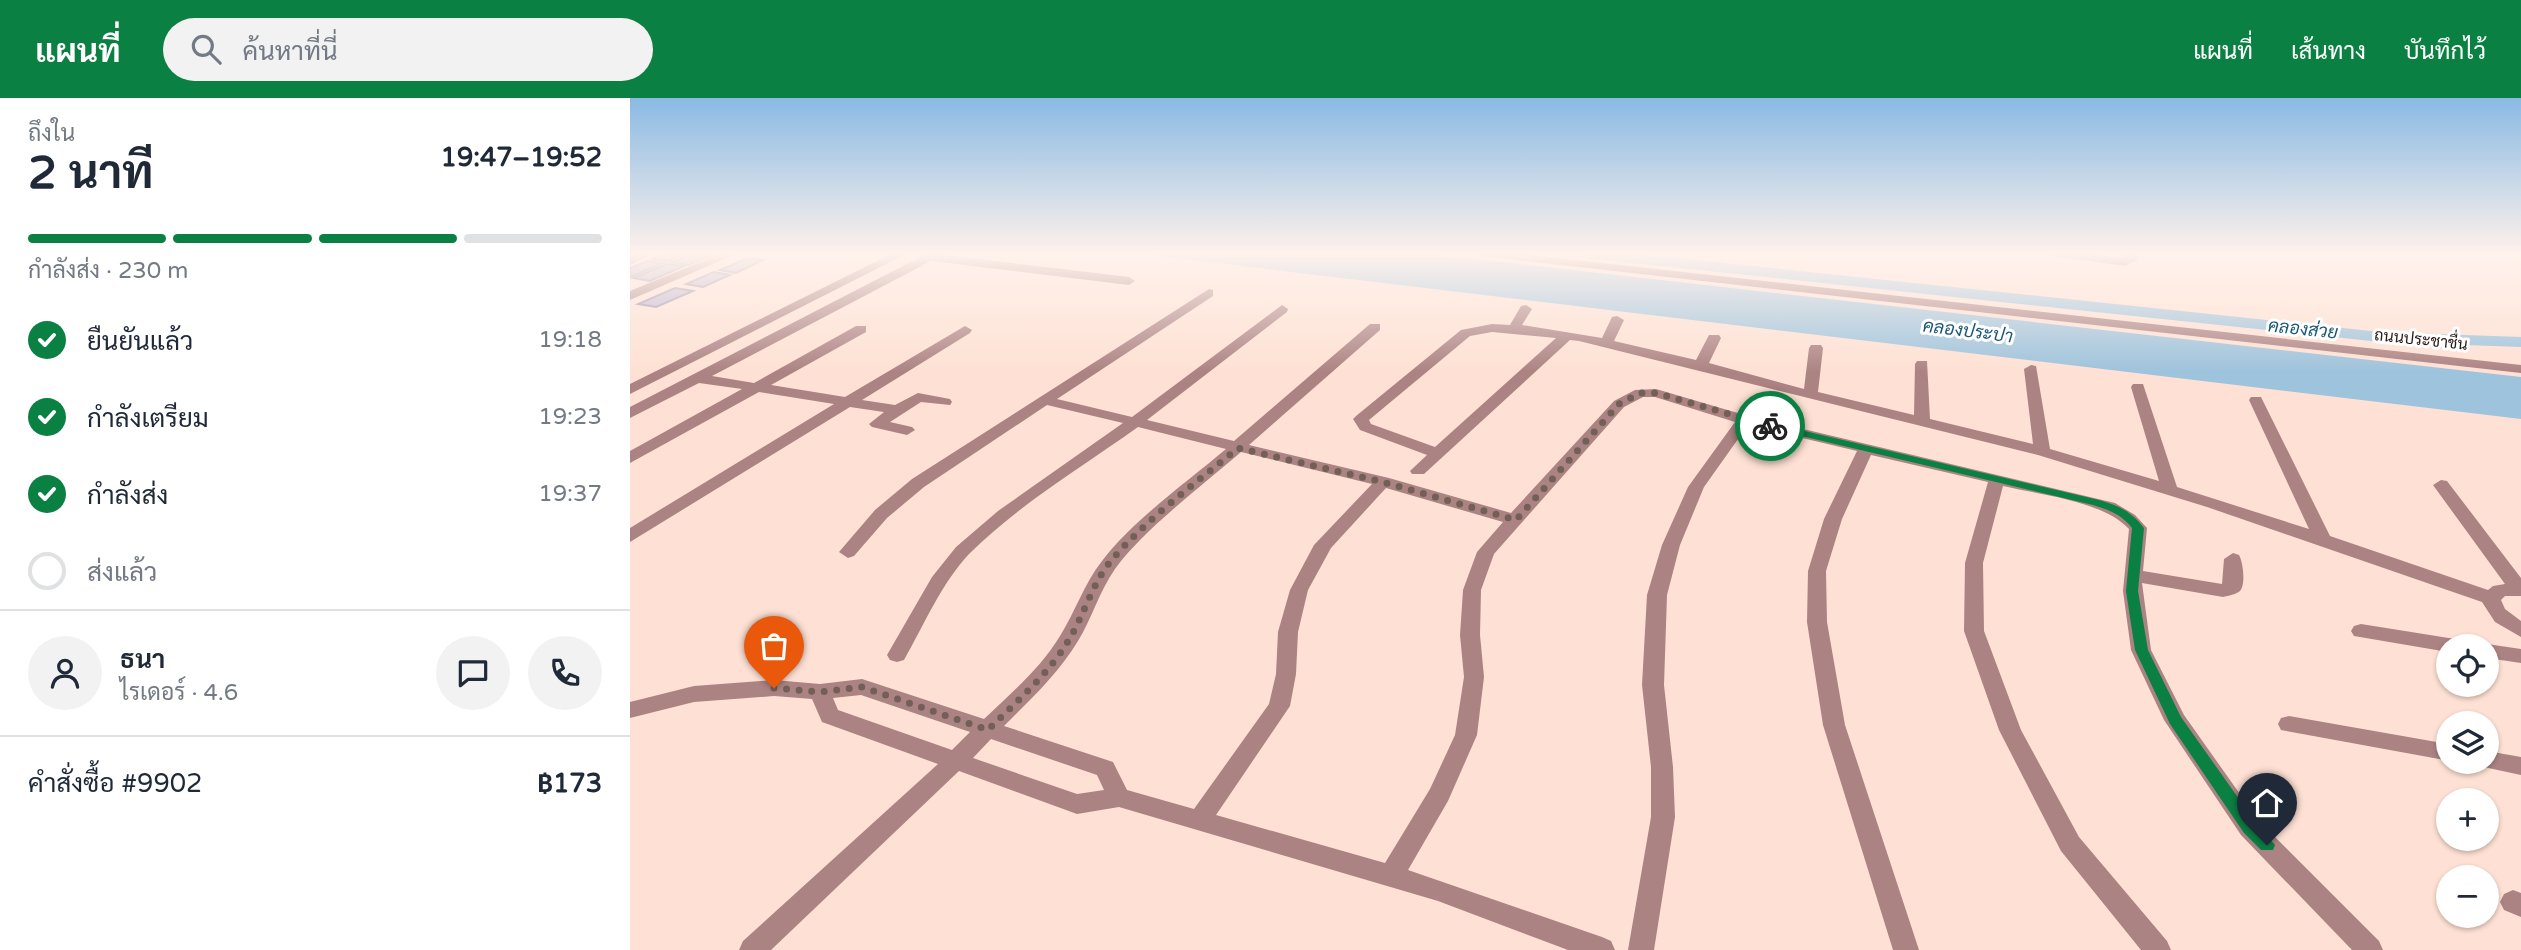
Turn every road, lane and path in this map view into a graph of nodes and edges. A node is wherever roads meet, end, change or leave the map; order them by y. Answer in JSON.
{"nodes":[{"id":1,"x":823,"y":293,"type":"edge"},
{"id":2,"x":861,"y":293,"type":"edge"},
{"id":3,"x":1209,"y":293,"type":"dead end"},
{"id":4,"x":1876,"y":293,"type":"edge"},
{"id":5,"x":815,"y":297,"type":"junction"},
{"id":6,"x":845,"y":302,"type":"junction"},
{"id":7,"x":1282,"y":309,"type":"dead end"},
{"id":8,"x":1526,"y":309,"type":"dead end"},
{"id":9,"x":1617,"y":320,"type":"dead end"},
{"id":10,"x":1375,"y":327,"type":"dead end"},
{"id":11,"x":1514,"y":328,"type":"junction"},
{"id":12,"x":861,"y":329,"type":"dead end"},
{"id":13,"x":965,"y":330,"type":"dead end"},
{"id":14,"x":1566,"y":336,"type":"junction"},
{"id":15,"x":1714,"y":338,"type":"dead end"},
{"id":16,"x":1606,"y":343,"type":"junction"},
{"id":17,"x":1816,"y":348,"type":"dead end"},
{"id":18,"x":1922,"y":364,"type":"dead end"},
{"id":19,"x":1701,"y":365,"type":"junction"},
{"id":20,"x":2031,"y":369,"type":"dead end"},
{"id":21,"x":2521,"y":369,"type":"edge"},
{"id":22,"x":698,"y":378,"type":"junction"},
{"id":23,"x":757,"y":387,"type":"junction"},
{"id":24,"x":2138,"y":387,"type":"dead end"},
{"id":25,"x":630,"y":390,"type":"edge"},
{"id":26,"x":1810,"y":395,"type":"junction"},
{"id":27,"x":1045,"y":400,"type":"junction"},
{"id":28,"x":2256,"y":400,"type":"dead end"},
{"id":29,"x":848,"y":402,"type":"junction"},
{"id":30,"x":945,"y":402,"type":"dead end"},
{"id":31,"x":897,"y":411,"type":"junction"},
{"id":32,"x":630,"y":413,"type":"edge"},
{"id":33,"x":1744,"y":420,"type":"junction"},
{"id":34,"x":1136,"y":421,"type":"junction"},
{"id":35,"x":1922,"y":422,"type":"junction"},
{"id":36,"x":907,"y":430,"type":"dead end"},
{"id":37,"x":1238,"y":448,"type":"junction"},
{"id":38,"x":1866,"y":448,"type":"junction"},
{"id":39,"x":2042,"y":451,"type":"junction"},
{"id":40,"x":1437,"y":453,"type":"junction"},
{"id":41,"x":630,"y":458,"type":"edge"},
{"id":42,"x":1418,"y":471,"type":"dead end"},
{"id":43,"x":1997,"y":479,"type":"junction"},
{"id":44,"x":1383,"y":482,"type":"junction"},
{"id":45,"x":2441,"y":485,"type":"dead end"},
{"id":46,"x":2170,"y":490,"type":"junction"},
{"id":47,"x":1516,"y":520,"type":"junction"},
{"id":48,"x":630,"y":536,"type":"edge"},
{"id":49,"x":2322,"y":538,"type":"junction"},
{"id":50,"x":848,"y":552,"type":"dead end"},
{"id":51,"x":2233,"y":559,"type":"dead end"},
{"id":52,"x":2134,"y":576,"type":"junction"},
{"id":53,"x":2520,"y":590,"type":"edge"},
{"id":54,"x":2491,"y":598,"type":"junction"},
{"id":55,"x":2521,"y":630,"type":"edge"},
{"id":56,"x":2361,"y":631,"type":"dead end"},
{"id":57,"x":2436,"y":643,"type":"edge"},
{"id":58,"x":2499,"y":653,"type":"edge"},
{"id":59,"x":897,"y":655,"type":"dead end"},
{"id":60,"x":2521,"y":656,"type":"edge"},
{"id":61,"x":820,"y":692,"type":"junction"},
{"id":62,"x":630,"y":710,"type":"edge"},
{"id":63,"x":2289,"y":724,"type":"dead end"},
{"id":64,"x":988,"y":730,"type":"junction"},
{"id":65,"x":2436,"y":751,"type":"edge"},
{"id":66,"x":955,"y":761,"type":"junction"},
{"id":67,"x":2499,"y":762,"type":"edge"},
{"id":68,"x":2521,"y":766,"type":"edge"},
{"id":69,"x":1119,"y":797,"type":"junction"},
{"id":70,"x":1199,"y":820,"type":"junction"},
{"id":71,"x":1391,"y":876,"type":"junction"},
{"id":72,"x":752,"y":950,"type":"edge"},
{"id":73,"x":1602,"y":950,"type":"edge"},
{"id":74,"x":1641,"y":950,"type":"edge"},
{"id":75,"x":1906,"y":950,"type":"edge"},
{"id":76,"x":2158,"y":950,"type":"edge"},
{"id":77,"x":2370,"y":950,"type":"edge"}],
"edges":[{"from":1,"to":5,"type":"street"},
{"from":2,"to":6,"type":"street"},
{"from":3,"to":27,"type":"street"},
{"from":4,"to":21,"type":"street","name":"ถนนประชาชื่น"},
{"from":5,"to":6,"type":"street"},
{"from":5,"to":25,"type":"street"},
{"from":6,"to":22,"type":"street"},
{"from":7,"to":34,"type":"street"},
{"from":8,"to":11,"type":"street"},
{"from":9,"to":16,"type":"street"},
{"from":10,"to":37,"type":"street"},
{"from":11,"to":14,"type":"street"},
{"from":11,"to":40,"type":"street"},
{"from":12,"to":23,"type":"street"},
{"from":13,"to":29,"type":"street"},
{"from":14,"to":16,"type":"street"},
{"from":14,"to":40,"type":"street"},
{"from":15,"to":19,"type":"street"},
{"from":16,"to":19,"type":"street"},
{"from":17,"to":26,"type":"street"},
{"from":18,"to":35,"type":"street"},
{"from":19,"to":26,"type":"street"},
{"from":20,"to":39,"type":"street"},
{"from":22,"to":23,"type":"street"},
{"from":22,"to":32,"type":"street"},
{"from":23,"to":29,"type":"street"},
{"from":23,"to":41,"type":"street"},
{"from":24,"to":46,"type":"street"},
{"from":26,"to":35,"type":"street"},
{"from":27,"to":34,"type":"street"},
{"from":27,"to":50,"type":"street"},
{"from":28,"to":49,"type":"street"},
{"from":29,"to":31,"type":"street"},
{"from":29,"to":48,"type":"street"},
{"from":30,"to":31,"type":"street"},
{"from":31,"to":36,"type":"street"},
{"from":33,"to":38,"type":"street"},
{"from":33,"to":47,"type":"street"},
{"from":33,"to":74,"type":"street"},
{"from":34,"to":37,"type":"street"},
{"from":34,"to":59,"type":"street"},
{"from":35,"to":39,"type":"street"},
{"from":37,"to":44,"type":"street"},
{"from":37,"to":64,"type":"street"},
{"from":38,"to":43,"type":"street"},
{"from":38,"to":75,"type":"street"},
{"from":39,"to":46,"type":"street"},
{"from":40,"to":42,"type":"street"},
{"from":43,"to":52,"type":"street"},
{"from":43,"to":76,"type":"street"},
{"from":44,"to":47,"type":"street"},
{"from":44,"to":70,"type":"street"},
{"from":45,"to":53,"type":"street"},
{"from":46,"to":49,"type":"street"},
{"from":47,"to":71,"type":"street"},
{"from":49,"to":54,"type":"street"},
{"from":51,"to":52,"type":"street"},
{"from":52,"to":77,"type":"street"},
{"from":53,"to":54,"type":"street"},
{"from":54,"to":55,"type":"street"},
{"from":56,"to":57,"type":"street"},
{"from":58,"to":60,"type":"street"},
{"from":61,"to":62,"type":"street"},
{"from":61,"to":64,"type":"street"},
{"from":61,"to":66,"type":"street"},
{"from":63,"to":65,"type":"street"},
{"from":64,"to":66,"type":"street"},
{"from":64,"to":69,"type":"street"},
{"from":66,"to":69,"type":"street"},
{"from":66,"to":72,"type":"street"},
{"from":67,"to":68,"type":"street"},
{"from":69,"to":70,"type":"street"},
{"from":70,"to":71,"type":"street"},
{"from":71,"to":73,"type":"street"}]}
